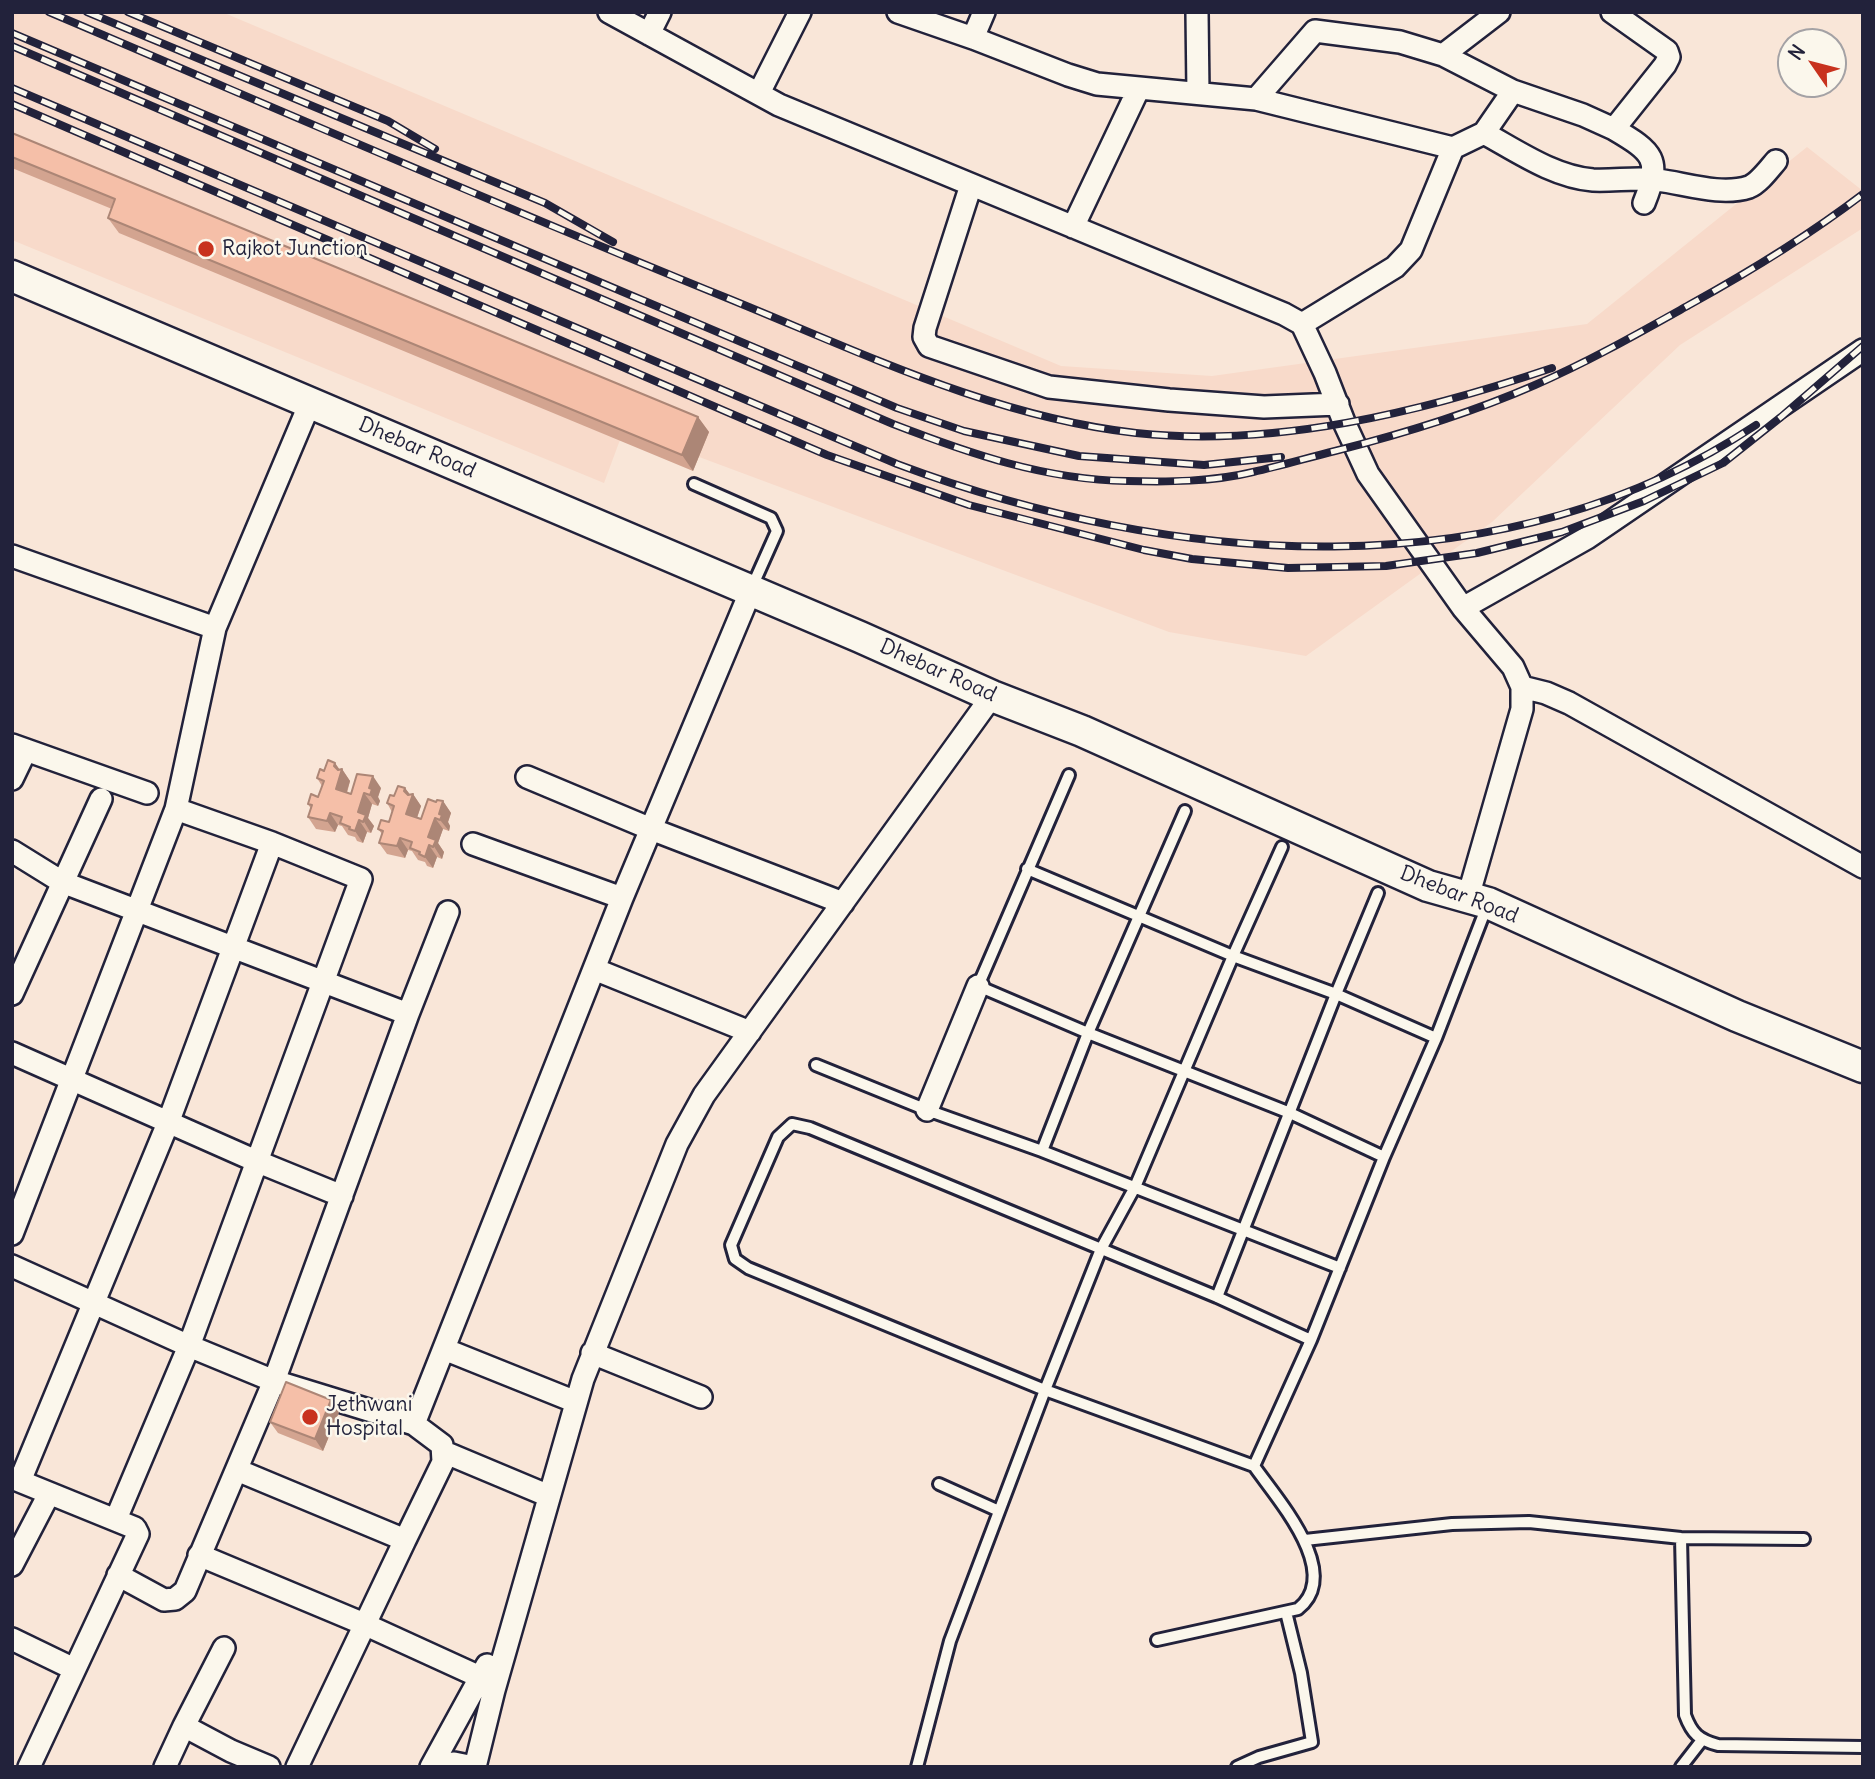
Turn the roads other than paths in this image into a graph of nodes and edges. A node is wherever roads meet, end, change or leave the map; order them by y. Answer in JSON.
{"nodes":[{"id":1,"x":608,"y":12,"type":"edge"},
{"id":2,"x":660,"y":12,"type":"edge"},
{"id":3,"x":800,"y":12,"type":"edge"},
{"id":4,"x":898,"y":12,"type":"edge"},
{"id":5,"x":984,"y":12,"type":"edge"},
{"id":6,"x":1197,"y":12,"type":"edge"},
{"id":7,"x":1499,"y":12,"type":"edge"},
{"id":8,"x":1612,"y":12,"type":"edge"},
{"id":9,"x":1319,"y":22,"type":"edge"},
{"id":10,"x":649,"y":34,"type":"junction"},
{"id":11,"x":973,"y":38,"type":"junction"},
{"id":12,"x":1443,"y":55,"type":"junction"},
{"id":13,"x":1139,"y":88,"type":"junction"},
{"id":14,"x":1513,"y":91,"type":"junction"},
{"id":15,"x":759,"y":93,"type":"junction"},
{"id":16,"x":1198,"y":93,"type":"junction"},
{"id":17,"x":1256,"y":99,"type":"junction"},
{"id":18,"x":1614,"y":129,"type":"junction"},
{"id":19,"x":1484,"y":133,"type":"junction"},
{"id":20,"x":1453,"y":148,"type":"junction"},
{"id":21,"x":1776,"y":161,"type":"dead end"},
{"id":22,"x":1654,"y":180,"type":"junction"},
{"id":23,"x":971,"y":185,"type":"junction"},
{"id":24,"x":1644,"y":203,"type":"dead end"},
{"id":25,"x":1073,"y":227,"type":"junction"},
{"id":26,"x":12,"y":276,"type":"edge"},
{"id":27,"x":1301,"y":324,"type":"junction"},
{"id":28,"x":1863,"y":350,"type":"edge"},
{"id":29,"x":310,"y":403,"type":"junction"},
{"id":30,"x":1338,"y":404,"type":"junction"},
{"id":31,"x":694,"y":484,"type":"dead end"},
{"id":32,"x":12,"y":556,"type":"edge"},
{"id":33,"x":751,"y":590,"type":"junction"},
{"id":34,"x":1463,"y":608,"type":"junction"},
{"id":35,"x":215,"y":628,"type":"junction"},
{"id":36,"x":1522,"y":687,"type":"junction"},
{"id":37,"x":992,"y":696,"type":"junction"},
{"id":38,"x":19,"y":747,"type":"edge"},
{"id":39,"x":1069,"y":775,"type":"dead end"},
{"id":40,"x":527,"y":777,"type":"dead end"},
{"id":41,"x":12,"y":779,"type":"edge"},
{"id":42,"x":147,"y":793,"type":"dead end"},
{"id":43,"x":101,"y":799,"type":"dead end"},
{"id":44,"x":176,"y":809,"type":"junction"},
{"id":45,"x":1185,"y":811,"type":"dead end"},
{"id":46,"x":651,"y":829,"type":"junction"},
{"id":47,"x":272,"y":843,"type":"junction"},
{"id":48,"x":473,"y":844,"type":"dead end"},
{"id":49,"x":1282,"y":847,"type":"dead end"},
{"id":50,"x":12,"y":851,"type":"edge"},
{"id":51,"x":1863,"y":867,"type":"edge"},
{"id":52,"x":1027,"y":869,"type":"junction"},
{"id":53,"x":62,"y":882,"type":"junction"},
{"id":54,"x":1378,"y":893,"type":"dead end"},
{"id":55,"x":622,"y":898,"type":"junction"},
{"id":56,"x":1478,"y":900,"type":"junction"},
{"id":57,"x":843,"y":903,"type":"junction"},
{"id":58,"x":135,"y":911,"type":"junction"},
{"id":59,"x":448,"y":912,"type":"dead end"},
{"id":60,"x":1138,"y":915,"type":"junction"},
{"id":61,"x":234,"y":946,"type":"junction"},
{"id":62,"x":1233,"y":956,"type":"junction"},
{"id":63,"x":594,"y":969,"type":"junction"},
{"id":64,"x":322,"y":982,"type":"junction"},
{"id":65,"x":978,"y":986,"type":"junction"},
{"id":66,"x":12,"y":994,"type":"edge"},
{"id":67,"x":1336,"y":994,"type":"junction"},
{"id":68,"x":408,"y":1014,"type":"junction"},
{"id":69,"x":750,"y":1032,"type":"junction"},
{"id":70,"x":1088,"y":1033,"type":"junction"},
{"id":71,"x":1436,"y":1038,"type":"junction"},
{"id":72,"x":12,"y":1053,"type":"edge"},
{"id":73,"x":816,"y":1065,"type":"dead end"},
{"id":74,"x":1863,"y":1067,"type":"edge"},
{"id":75,"x":1184,"y":1070,"type":"junction"},
{"id":76,"x":71,"y":1079,"type":"junction"},
{"id":77,"x":927,"y":1110,"type":"junction"},
{"id":78,"x":1290,"y":1113,"type":"junction"},
{"id":79,"x":168,"y":1122,"type":"junction"},
{"id":80,"x":1042,"y":1151,"type":"junction"},
{"id":81,"x":1384,"y":1157,"type":"junction"},
{"id":82,"x":256,"y":1161,"type":"junction"},
{"id":83,"x":1135,"y":1187,"type":"junction"},
{"id":84,"x":342,"y":1196,"type":"junction"},
{"id":85,"x":1243,"y":1230,"type":"junction"},
{"id":86,"x":12,"y":1234,"type":"edge"},
{"id":87,"x":1101,"y":1249,"type":"junction"},
{"id":88,"x":12,"y":1266,"type":"edge"},
{"id":89,"x":1340,"y":1268,"type":"junction"},
{"id":90,"x":1217,"y":1297,"type":"junction"},
{"id":91,"x":93,"y":1303,"type":"junction"},
{"id":92,"x":1311,"y":1340,"type":"junction"},
{"id":93,"x":189,"y":1346,"type":"junction"},
{"id":94,"x":444,"y":1349,"type":"junction"},
{"id":95,"x":592,"y":1353,"type":"junction"},
{"id":96,"x":274,"y":1381,"type":"junction"},
{"id":97,"x":1045,"y":1390,"type":"junction"},
{"id":98,"x":701,"y":1397,"type":"dead end"},
{"id":99,"x":576,"y":1402,"type":"junction"},
{"id":100,"x":414,"y":1424,"type":"junction"},
{"id":101,"x":444,"y":1452,"type":"junction"},
{"id":102,"x":1254,"y":1466,"type":"junction"},
{"id":103,"x":237,"y":1470,"type":"junction"},
{"id":104,"x":16,"y":1480,"type":"edge"},
{"id":105,"x":939,"y":1484,"type":"dead end"},
{"id":106,"x":49,"y":1494,"type":"junction"},
{"id":107,"x":549,"y":1496,"type":"junction"},
{"id":108,"x":999,"y":1511,"type":"junction"},
{"id":109,"x":116,"y":1519,"type":"junction"},
{"id":110,"x":1681,"y":1538,"type":"junction"},
{"id":111,"x":1804,"y":1539,"type":"dead end"},
{"id":112,"x":405,"y":1540,"type":"junction"},
{"id":113,"x":1305,"y":1540,"type":"junction"},
{"id":114,"x":199,"y":1555,"type":"junction"},
{"id":115,"x":12,"y":1565,"type":"edge"},
{"id":116,"x":118,"y":1575,"type":"junction"},
{"id":117,"x":1286,"y":1612,"type":"junction"},
{"id":118,"x":514,"y":1621,"type":"junction"},
{"id":119,"x":364,"y":1624,"type":"junction"},
{"id":120,"x":12,"y":1639,"type":"edge"},
{"id":121,"x":1157,"y":1640,"type":"dead end"},
{"id":122,"x":224,"y":1648,"type":"dead end"},
{"id":123,"x":75,"y":1670,"type":"junction"},
{"id":124,"x":481,"y":1677,"type":"junction"},
{"id":125,"x":184,"y":1726,"type":"junction"},
{"id":126,"x":1702,"y":1740,"type":"junction"},
{"id":127,"x":1863,"y":1747,"type":"edge"},
{"id":128,"x":29,"y":1767,"type":"edge"},
{"id":129,"x":164,"y":1767,"type":"edge"},
{"id":130,"x":269,"y":1767,"type":"edge"},
{"id":131,"x":297,"y":1767,"type":"edge"},
{"id":132,"x":431,"y":1767,"type":"edge"},
{"id":133,"x":438,"y":1767,"type":"edge"},
{"id":134,"x":474,"y":1767,"type":"edge"},
{"id":135,"x":916,"y":1767,"type":"edge"},
{"id":136,"x":1237,"y":1767,"type":"edge"},
{"id":137,"x":1681,"y":1767,"type":"edge"}],
"edges":[{"from":1,"to":10,"type":"street"},
{"from":2,"to":10,"type":"street"},
{"from":3,"to":15,"type":"street"},
{"from":4,"to":11,"type":"street"},
{"from":5,"to":11,"type":"street"},
{"from":6,"to":16,"type":"street"},
{"from":7,"to":12,"type":"street"},
{"from":8,"to":18,"type":"street"},
{"from":9,"to":12,"type":"street"},
{"from":9,"to":17,"type":"street"},
{"from":10,"to":15,"type":"street"},
{"from":11,"to":13,"type":"street"},
{"from":12,"to":14,"type":"street"},
{"from":13,"to":16,"type":"street"},
{"from":13,"to":25,"type":"street"},
{"from":14,"to":18,"type":"street"},
{"from":14,"to":19,"type":"street"},
{"from":15,"to":23,"type":"street"},
{"from":16,"to":17,"type":"street"},
{"from":17,"to":20,"type":"street"},
{"from":18,"to":22,"type":"street"},
{"from":19,"to":20,"type":"street"},
{"from":19,"to":22,"type":"street"},
{"from":20,"to":27,"type":"street"},
{"from":21,"to":22,"type":"street"},
{"from":22,"to":24,"type":"street"},
{"from":23,"to":25,"type":"street"},
{"from":23,"to":30,"type":"street"},
{"from":25,"to":27,"type":"street"},
{"from":26,"to":29,"type":"street","name":"Dhebar Road"},
{"from":27,"to":30,"type":"street"},
{"from":28,"to":34,"type":"street"},
{"from":29,"to":33,"type":"street","name":"Dhebar Road"},
{"from":29,"to":35,"type":"street"},
{"from":30,"to":34,"type":"street"},
{"from":31,"to":33,"type":"lane"},
{"from":32,"to":35,"type":"street"},
{"from":33,"to":37,"type":"street","name":"Dhebar Road"},
{"from":33,"to":46,"type":"street"},
{"from":34,"to":36,"type":"street"},
{"from":35,"to":44,"type":"street"},
{"from":36,"to":51,"type":"street"},
{"from":36,"to":56,"type":"street"},
{"from":37,"to":56,"type":"street","name":"Dhebar Road"},
{"from":37,"to":57,"type":"street"},
{"from":38,"to":41,"type":"street"},
{"from":38,"to":42,"type":"street"},
{"from":39,"to":52,"type":"lane"},
{"from":40,"to":46,"type":"street"},
{"from":43,"to":53,"type":"street"},
{"from":44,"to":47,"type":"street"},
{"from":44,"to":58,"type":"street"},
{"from":45,"to":60,"type":"lane"},
{"from":46,"to":55,"type":"street"},
{"from":46,"to":57,"type":"street"},
{"from":47,"to":61,"type":"street"},
{"from":47,"to":64,"type":"street"},
{"from":48,"to":55,"type":"street"},
{"from":49,"to":62,"type":"lane"},
{"from":50,"to":53,"type":"street"},
{"from":52,"to":60,"type":"lane"},
{"from":52,"to":65,"type":"lane"},
{"from":53,"to":58,"type":"street"},
{"from":53,"to":66,"type":"street"},
{"from":54,"to":67,"type":"lane"},
{"from":55,"to":63,"type":"street"},
{"from":56,"to":71,"type":"lane"},
{"from":56,"to":74,"type":"street","name":"Dhebar Road"},
{"from":57,"to":69,"type":"street"},
{"from":58,"to":61,"type":"street"},
{"from":58,"to":76,"type":"street"},
{"from":59,"to":68,"type":"street"},
{"from":60,"to":62,"type":"lane"},
{"from":60,"to":70,"type":"lane"},
{"from":61,"to":64,"type":"street"},
{"from":61,"to":79,"type":"street"},
{"from":62,"to":67,"type":"lane"},
{"from":62,"to":75,"type":"lane"},
{"from":63,"to":69,"type":"street"},
{"from":63,"to":94,"type":"street"},
{"from":64,"to":68,"type":"street"},
{"from":64,"to":82,"type":"street"},
{"from":65,"to":70,"type":"lane"},
{"from":65,"to":77,"type":"street"},
{"from":67,"to":71,"type":"lane"},
{"from":67,"to":78,"type":"lane"},
{"from":68,"to":84,"type":"street"},
{"from":69,"to":95,"type":"street"},
{"from":70,"to":75,"type":"lane"},
{"from":70,"to":80,"type":"lane"},
{"from":71,"to":81,"type":"lane"},
{"from":72,"to":76,"type":"street"},
{"from":73,"to":77,"type":"lane"},
{"from":75,"to":78,"type":"lane"},
{"from":75,"to":83,"type":"lane"},
{"from":76,"to":79,"type":"street"},
{"from":76,"to":86,"type":"street"},
{"from":77,"to":80,"type":"lane"},
{"from":78,"to":81,"type":"lane"},
{"from":78,"to":85,"type":"lane"},
{"from":79,"to":82,"type":"street"},
{"from":79,"to":91,"type":"street"},
{"from":80,"to":83,"type":"lane"},
{"from":81,"to":89,"type":"lane"},
{"from":82,"to":84,"type":"street"},
{"from":82,"to":93,"type":"street"},
{"from":83,"to":85,"type":"lane"},
{"from":83,"to":87,"type":"lane"},
{"from":84,"to":96,"type":"street"},
{"from":85,"to":89,"type":"lane"},
{"from":85,"to":90,"type":"lane"},
{"from":87,"to":90,"type":"lane"},
{"from":87,"to":97,"type":"lane"},
{"from":87,"to":97,"type":"lane"},
{"from":88,"to":91,"type":"street"},
{"from":89,"to":92,"type":"lane"},
{"from":90,"to":92,"type":"lane"},
{"from":91,"to":93,"type":"street"},
{"from":91,"to":104,"type":"street"},
{"from":92,"to":102,"type":"lane"},
{"from":93,"to":96,"type":"street"},
{"from":93,"to":109,"type":"street"},
{"from":94,"to":99,"type":"street"},
{"from":94,"to":100,"type":"street"},
{"from":95,"to":98,"type":"street"},
{"from":95,"to":99,"type":"street"},
{"from":96,"to":100,"type":"street"},
{"from":96,"to":103,"type":"street"},
{"from":97,"to":102,"type":"lane"},
{"from":97,"to":108,"type":"lane"},
{"from":99,"to":107,"type":"street"},
{"from":100,"to":101,"type":"street"},
{"from":101,"to":107,"type":"street"},
{"from":101,"to":112,"type":"street"},
{"from":102,"to":113,"type":"lane"},
{"from":103,"to":112,"type":"street"},
{"from":103,"to":114,"type":"street"},
{"from":104,"to":106,"type":"street"},
{"from":105,"to":108,"type":"lane"},
{"from":106,"to":109,"type":"street"},
{"from":106,"to":115,"type":"street"},
{"from":107,"to":118,"type":"street"},
{"from":108,"to":135,"type":"lane"},
{"from":109,"to":116,"type":"street"},
{"from":110,"to":111,"type":"lane"},
{"from":110,"to":113,"type":"lane"},
{"from":110,"to":126,"type":"lane"},
{"from":112,"to":119,"type":"street"},
{"from":113,"to":117,"type":"lane"},
{"from":114,"to":116,"type":"street"},
{"from":114,"to":119,"type":"street"},
{"from":116,"to":123,"type":"street"},
{"from":117,"to":121,"type":"lane"},
{"from":117,"to":136,"type":"lane"},
{"from":118,"to":124,"type":"street"},
{"from":118,"to":134,"type":"street"},
{"from":119,"to":124,"type":"street"},
{"from":119,"to":131,"type":"street"},
{"from":120,"to":123,"type":"street"},
{"from":122,"to":125,"type":"street"},
{"from":123,"to":128,"type":"street"},
{"from":124,"to":132,"type":"street"},
{"from":125,"to":129,"type":"street"},
{"from":125,"to":130,"type":"street"},
{"from":126,"to":127,"type":"lane"},
{"from":126,"to":137,"type":"lane"},
{"from":133,"to":134,"type":"street"}]}
